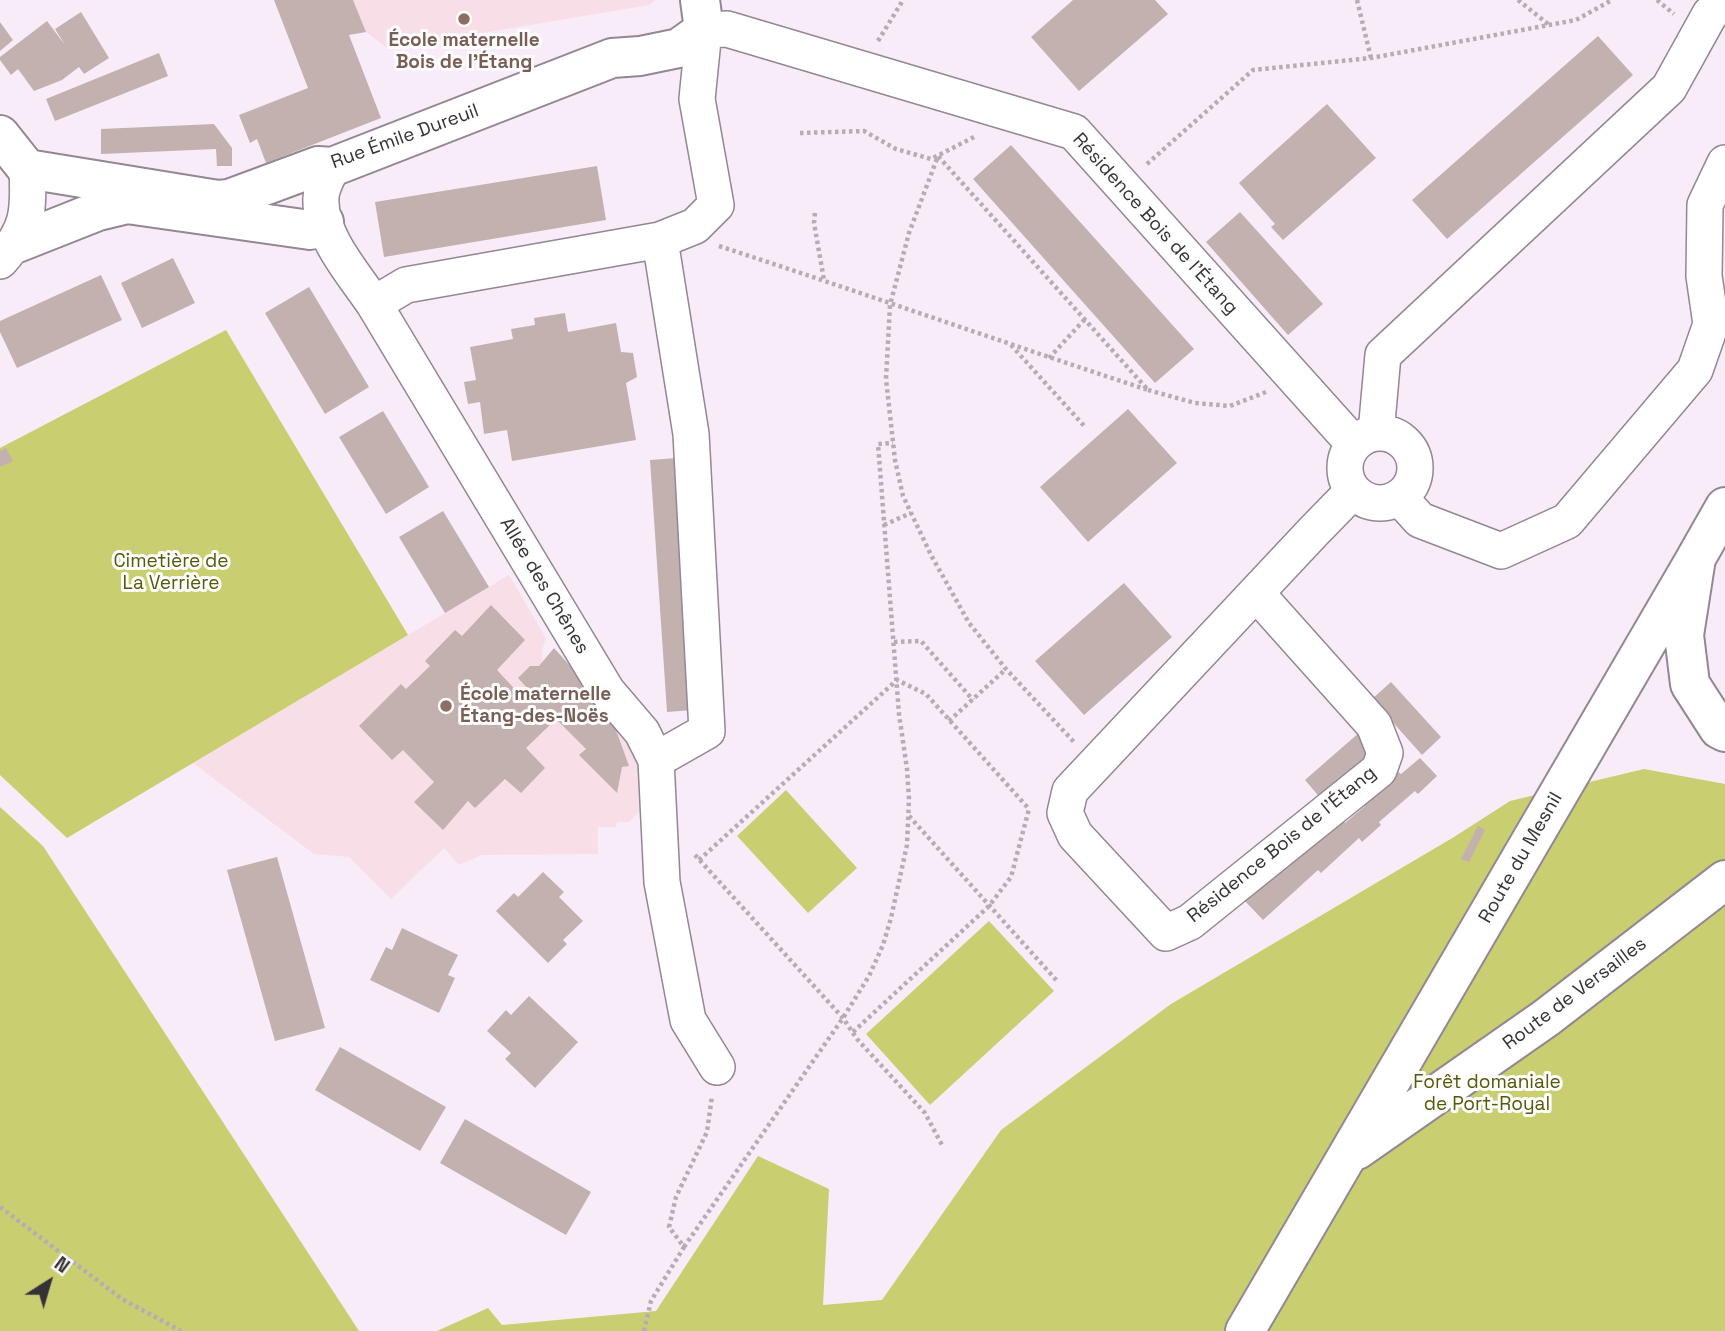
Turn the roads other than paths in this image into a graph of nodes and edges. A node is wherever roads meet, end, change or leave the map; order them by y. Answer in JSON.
{"nodes":[{"id":1,"x":1725,"y":0,"type":"edge"},
{"id":2,"x":702,"y":15,"type":"edge"},
{"id":3,"x":0,"y":135,"type":"edge"},
{"id":4,"x":1725,"y":163,"type":"edge"},
{"id":5,"x":332,"y":167,"type":"junction"},
{"id":6,"x":27,"y":169,"type":"junction"},
{"id":7,"x":324,"y":222,"type":"junction"},
{"id":8,"x":660,"y":240,"type":"junction"},
{"id":9,"x":8,"y":252,"type":"edge"},
{"id":10,"x":374,"y":304,"type":"junction"},
{"id":11,"x":1365,"y":439,"type":"junction"},
{"id":12,"x":1353,"y":491,"type":"junction"},
{"id":13,"x":1400,"y":498,"type":"junction"},
{"id":14,"x":1725,"y":506,"type":"edge"},
{"id":15,"x":1696,"y":558,"type":"junction"},
{"id":16,"x":1256,"y":593,"type":"junction"},
{"id":17,"x":1725,"y":732,"type":"edge"},
{"id":18,"x":656,"y":760,"type":"junction"},
{"id":19,"x":1725,"y":880,"type":"edge"},
{"id":20,"x":716,"y":1067,"type":"road end"},
{"id":21,"x":1347,"y":1157,"type":"junction"},
{"id":22,"x":1245,"y":1331,"type":"edge"}],
"edges":[{"from":1,"to":11,"type":"street"},
{"from":2,"to":5,"type":"street","name":"Rue Émile Dureuil"},
{"from":2,"to":8,"type":"street"},
{"from":2,"to":11,"type":"street","name":"Résidence Bois de l'Étang"},
{"from":3,"to":6,"type":"street"},
{"from":4,"to":13,"type":"street"},
{"from":5,"to":6,"type":"street","name":"Rue Émile Dureuil"},
{"from":5,"to":7,"type":"street","name":"Allée des Chênes"},
{"from":6,"to":9,"type":"street"},
{"from":7,"to":9,"type":"street"},
{"from":7,"to":10,"type":"street","name":"Allée des Chênes"},
{"from":8,"to":10,"type":"street"},
{"from":8,"to":18,"type":"street"},
{"from":10,"to":18,"type":"street","name":"Allée des Chênes"},
{"from":11,"to":12,"type":"street"},
{"from":11,"to":13,"type":"street","name":"Résidence Bois de l'Étang"},
{"from":12,"to":13,"type":"street"},
{"from":12,"to":16,"type":"street","name":"Résidence Bois de l'Étang"},
{"from":14,"to":15,"type":"street","name":"Route du Mesnil"},
{"from":15,"to":17,"type":"street"},
{"from":15,"to":21,"type":"street","name":"Route du Mesnil"},
{"from":16,"to":16,"type":"street","name":"Résidence Bois de l'Étang"},
{"from":18,"to":20,"type":"street","name":"Allée des Chênes"},
{"from":19,"to":21,"type":"street","name":"Route de Versailles"},
{"from":21,"to":22,"type":"street","name":"Route de Versailles"}]}
